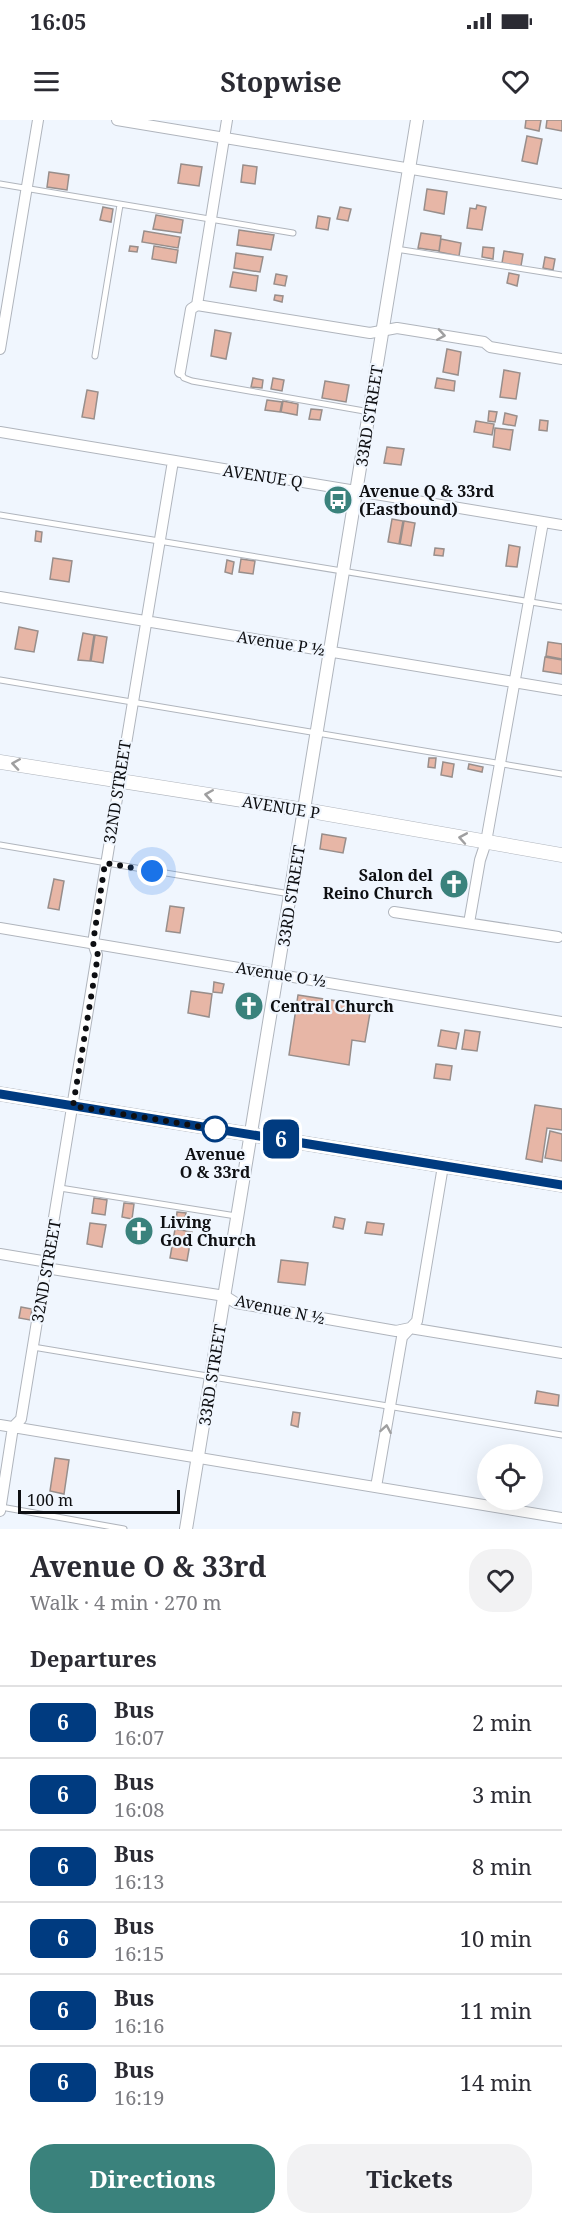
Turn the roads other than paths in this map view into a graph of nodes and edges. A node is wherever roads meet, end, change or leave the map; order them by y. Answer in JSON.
{"nodes":[{"id":1,"x":38,"y":120,"type":"edge"},
{"id":2,"x":117,"y":120,"type":"edge"},
{"id":3,"x":227,"y":120,"type":"edge"},
{"id":4,"x":417,"y":120,"type":"edge"},
{"id":5,"x":224,"y":138,"type":"junction"},
{"id":6,"x":409,"y":169,"type":"junction"},
{"id":7,"x":0,"y":184,"type":"edge"},
{"id":8,"x":26,"y":189,"type":"junction"},
{"id":9,"x":562,"y":194,"type":"edge"},
{"id":10,"x":120,"y":205,"type":"junction"},
{"id":11,"x":211,"y":219,"type":"junction"},
{"id":12,"x":293,"y":233,"type":"dead end"},
{"id":13,"x":396,"y":249,"type":"junction"},
{"id":14,"x":0,"y":267,"type":"edge"},
{"id":15,"x":13,"y":270,"type":"junction"},
{"id":16,"x":562,"y":275,"type":"edge"},
{"id":17,"x":197,"y":305,"type":"junction"},
{"id":18,"x":383,"y":331,"type":"junction"},
{"id":19,"x":0,"y":349,"type":"edge"},
{"id":20,"x":94,"y":356,"type":"dead end"},
{"id":21,"x":562,"y":359,"type":"edge"},
{"id":22,"x":180,"y":372,"type":"joint"},
{"id":23,"x":370,"y":412,"type":"junction"},
{"id":24,"x":0,"y":432,"type":"edge"},
{"id":25,"x":173,"y":461,"type":"junction"},
{"id":26,"x":357,"y":491,"type":"junction"},
{"id":27,"x":0,"y":515,"type":"edge"},
{"id":28,"x":543,"y":522,"type":"junction"},
{"id":29,"x":562,"y":525,"type":"edge"},
{"id":30,"x":159,"y":541,"type":"junction"},
{"id":31,"x":344,"y":571,"type":"junction"},
{"id":32,"x":0,"y":597,"type":"edge"},
{"id":33,"x":529,"y":601,"type":"junction"},
{"id":34,"x":562,"y":607,"type":"edge"},
{"id":35,"x":145,"y":621,"type":"junction"},
{"id":36,"x":331,"y":652,"type":"junction"},
{"id":37,"x":0,"y":680,"type":"edge"},
{"id":38,"x":515,"y":682,"type":"junction"},
{"id":39,"x":562,"y":690,"type":"edge"},
{"id":40,"x":132,"y":701,"type":"junction"},
{"id":41,"x":318,"y":732,"type":"junction"},
{"id":42,"x":0,"y":762,"type":"edge"},
{"id":43,"x":501,"y":763,"type":"junction"},
{"id":44,"x":562,"y":774,"type":"edge"},
{"id":45,"x":118,"y":780,"type":"junction"},
{"id":46,"x":305,"y":810,"type":"junction"},
{"id":47,"x":486,"y":842,"type":"junction"},
{"id":48,"x":0,"y":845,"type":"edge"},
{"id":49,"x":562,"y":855,"type":"edge"},
{"id":50,"x":105,"y":863,"type":"junction"},
{"id":51,"x":292,"y":894,"type":"junction"},
{"id":52,"x":394,"y":912,"type":"dead end"},
{"id":53,"x":469,"y":923,"type":"junction"},
{"id":54,"x":0,"y":928,"type":"edge"},
{"id":55,"x":558,"y":937,"type":"dead end"},
{"id":56,"x":93,"y":943,"type":"junction"},
{"id":57,"x":278,"y":974,"type":"junction"},
{"id":58,"x":562,"y":1022,"type":"edge"},
{"id":59,"x":0,"y":1094,"type":"edge"},
{"id":60,"x":73,"y":1106,"type":"junction"},
{"id":61,"x":250,"y":1134,"type":"junction"},
{"id":62,"x":443,"y":1166,"type":"junction"},
{"id":63,"x":562,"y":1185,"type":"edge"},
{"id":64,"x":60,"y":1188,"type":"junction"},
{"id":65,"x":238,"y":1216,"type":"junction"},
{"id":66,"x":0,"y":1254,"type":"edge"},
{"id":67,"x":47,"y":1265,"type":"junction"},
{"id":68,"x":225,"y":1296,"type":"junction"},
{"id":69,"x":410,"y":1328,"type":"junction"},
{"id":70,"x":33,"y":1347,"type":"junction"},
{"id":71,"x":562,"y":1353,"type":"edge"},
{"id":72,"x":211,"y":1377,"type":"junction"},
{"id":73,"x":390,"y":1406,"type":"junction"},
{"id":74,"x":0,"y":1425,"type":"edge"},
{"id":75,"x":13,"y":1427,"type":"junction"},
{"id":76,"x":562,"y":1435,"type":"edge"},
{"id":77,"x":198,"y":1458,"type":"junction"},
{"id":78,"x":376,"y":1487,"type":"junction"},
{"id":79,"x":0,"y":1508,"type":"edge"},
{"id":80,"x":562,"y":1518,"type":"edge"},
{"id":81,"x":124,"y":1529,"type":"edge"},
{"id":82,"x":186,"y":1529,"type":"edge"}],
"edges":[{"from":1,"to":8,"type":"street"},
{"from":2,"to":5,"type":"street"},
{"from":3,"to":5,"type":"street"},
{"from":4,"to":6,"type":"street","name":"33RD STREET"},
{"from":5,"to":6,"type":"street"},
{"from":5,"to":11,"type":"street"},
{"from":6,"to":9,"type":"street"},
{"from":6,"to":13,"type":"street","name":"33RD STREET"},
{"from":7,"to":8,"type":"lane"},
{"from":8,"to":10,"type":"lane"},
{"from":8,"to":15,"type":"street"},
{"from":10,"to":11,"type":"lane"},
{"from":10,"to":20,"type":"lane"},
{"from":11,"to":12,"type":"lane"},
{"from":11,"to":17,"type":"street"},
{"from":13,"to":16,"type":"lane"},
{"from":13,"to":18,"type":"street","name":"33RD STREET"},
{"from":14,"to":15,"type":"street"},
{"from":15,"to":19,"type":"street"},
{"from":17,"to":18,"type":"street"},
{"from":17,"to":22,"type":"street"},
{"from":18,"to":21,"type":"street","one_way":true},
{"from":18,"to":23,"type":"street","name":"33RD STREET"},
{"from":22,"to":23,"type":"lane"},
{"from":23,"to":26,"type":"street","name":"33RD STREET"},
{"from":24,"to":25,"type":"street","name":"AVENUE Q"},
{"from":25,"to":26,"type":"street","name":"AVENUE Q"},
{"from":25,"to":30,"type":"street","name":"32ND STREET"},
{"from":26,"to":28,"type":"street","name":"AVENUE Q"},
{"from":26,"to":31,"type":"street","name":"33RD STREET"},
{"from":27,"to":30,"type":"lane"},
{"from":28,"to":29,"type":"street","name":"AVENUE Q"},
{"from":28,"to":33,"type":"street"},
{"from":30,"to":31,"type":"lane"},
{"from":30,"to":35,"type":"street","name":"32ND STREET"},
{"from":31,"to":33,"type":"lane"},
{"from":31,"to":36,"type":"street","name":"33RD STREET"},
{"from":32,"to":35,"type":"street","name":"Avenue P ½"},
{"from":33,"to":34,"type":"lane"},
{"from":33,"to":38,"type":"street"},
{"from":35,"to":36,"type":"street","name":"Avenue P ½"},
{"from":35,"to":40,"type":"street","name":"32ND STREET"},
{"from":36,"to":38,"type":"street","name":"Avenue P ½"},
{"from":36,"to":41,"type":"street","name":"33RD STREET"},
{"from":37,"to":40,"type":"lane"},
{"from":38,"to":39,"type":"street","name":"Avenue P ½"},
{"from":38,"to":43,"type":"street"},
{"from":40,"to":41,"type":"lane"},
{"from":40,"to":45,"type":"street","name":"32ND STREET"},
{"from":41,"to":43,"type":"lane"},
{"from":41,"to":46,"type":"street","name":"33RD STREET"},
{"from":45,"to":42,"type":"main road","name":"AVENUE P","one_way":true},
{"from":43,"to":44,"type":"lane"},
{"from":43,"to":47,"type":"street"},
{"from":46,"to":45,"type":"main road","name":"AVENUE P","one_way":true},
{"from":45,"to":50,"type":"street","name":"32ND STREET"},
{"from":47,"to":46,"type":"main road","name":"AVENUE P","one_way":true},
{"from":46,"to":51,"type":"street","name":"33RD STREET"},
{"from":47,"to":49,"type":"main road","name":"AVENUE P"},
{"from":47,"to":53,"type":"street"},
{"from":48,"to":50,"type":"lane"},
{"from":50,"to":51,"type":"lane"},
{"from":50,"to":56,"type":"street","name":"32ND STREET"},
{"from":51,"to":57,"type":"street","name":"33RD STREET"},
{"from":52,"to":53,"type":"street"},
{"from":53,"to":55,"type":"street"},
{"from":54,"to":56,"type":"street","name":"Avenue O ½"},
{"from":56,"to":57,"type":"street","name":"Avenue O ½"},
{"from":56,"to":60,"type":"street","name":"32ND STREET"},
{"from":57,"to":58,"type":"street","name":"Avenue O ½"},
{"from":57,"to":61,"type":"street","name":"33RD STREET"},
{"from":59,"to":60,"type":"main road"},
{"from":60,"to":61,"type":"main road"},
{"from":60,"to":64,"type":"street","name":"32ND STREET"},
{"from":61,"to":62,"type":"main road"},
{"from":61,"to":65,"type":"street","name":"33RD STREET"},
{"from":62,"to":63,"type":"main road"},
{"from":62,"to":69,"type":"street"},
{"from":64,"to":65,"type":"lane"},
{"from":64,"to":67,"type":"street","name":"32ND STREET"},
{"from":65,"to":68,"type":"street","name":"33RD STREET"},
{"from":66,"to":67,"type":"street","name":"Avenue N ½"},
{"from":67,"to":68,"type":"street","name":"Avenue N ½"},
{"from":67,"to":70,"type":"street","name":"32ND STREET"},
{"from":68,"to":69,"type":"street","name":"Avenue N ½"},
{"from":68,"to":72,"type":"street","name":"33RD STREET"},
{"from":69,"to":71,"type":"street","name":"Avenue N ½"},
{"from":69,"to":73,"type":"street"},
{"from":70,"to":72,"type":"lane"},
{"from":70,"to":75,"type":"street","name":"32ND STREET"},
{"from":72,"to":73,"type":"lane"},
{"from":72,"to":77,"type":"street","name":"33RD STREET"},
{"from":73,"to":76,"type":"lane"},
{"from":78,"to":73,"type":"street","one_way":true},
{"from":74,"to":75,"type":"street"},
{"from":75,"to":77,"type":"street"},
{"from":75,"to":79,"type":"street","name":"32ND STREET"},
{"from":77,"to":78,"type":"street"},
{"from":77,"to":82,"type":"street","name":"33RD STREET"},
{"from":78,"to":80,"type":"street"},
{"from":79,"to":81,"type":"lane"}]}
